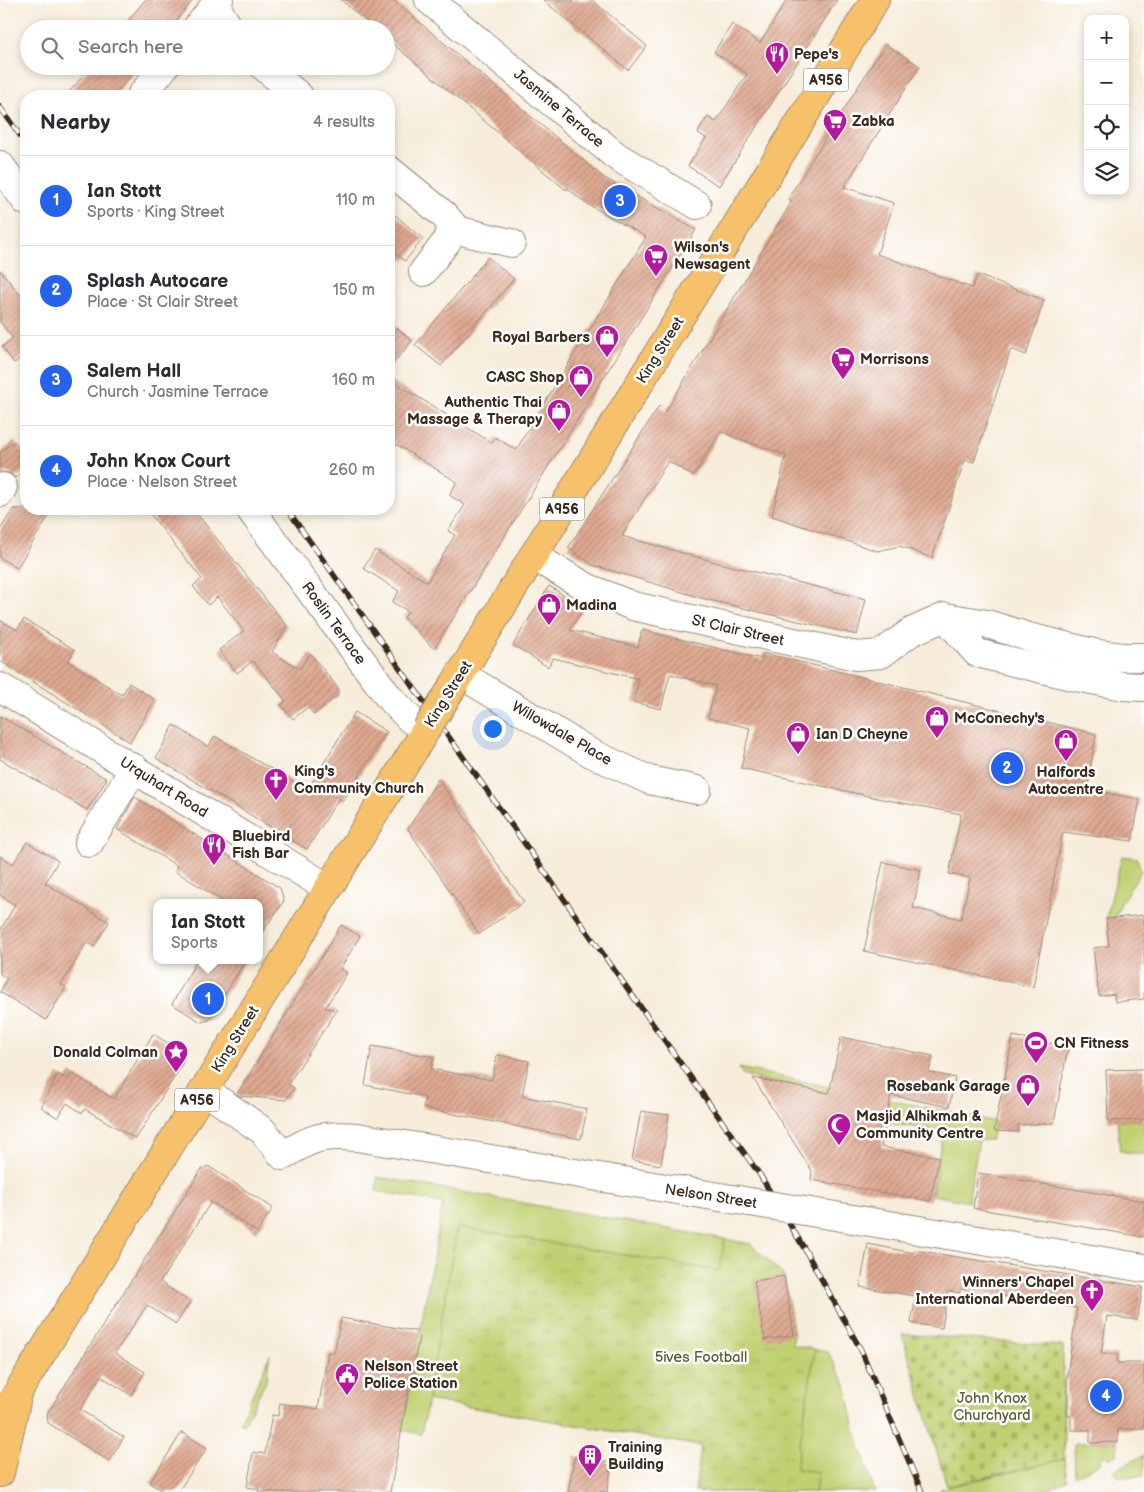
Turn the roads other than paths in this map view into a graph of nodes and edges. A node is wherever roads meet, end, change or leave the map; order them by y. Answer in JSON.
{"nodes":[{"id":1,"x":429,"y":0,"type":"edge"},
{"id":2,"x":876,"y":0,"type":"edge"},
{"id":3,"x":217,"y":3,"type":"edge"},
{"id":4,"x":203,"y":20,"type":"edge"},
{"id":5,"x":226,"y":20,"type":"edge"},
{"id":6,"x":158,"y":75,"type":"edge"},
{"id":7,"x":274,"y":75,"type":"edge"},
{"id":8,"x":146,"y":90,"type":"edge"},
{"id":9,"x":292,"y":90,"type":"edge"},
{"id":10,"x":0,"y":165,"type":"edge"},
{"id":11,"x":395,"y":175,"type":"edge"},
{"id":12,"x":20,"y":193,"type":"edge"},
{"id":13,"x":697,"y":206,"type":"dead end"},
{"id":14,"x":452,"y":226,"type":"junction"},
{"id":15,"x":510,"y":243,"type":"dead end"},
{"id":16,"x":423,"y":272,"type":"dead end"},
{"id":17,"x":254,"y":515,"type":"edge"},
{"id":18,"x":533,"y":556,"type":"junction"},
{"id":19,"x":945,"y":616,"type":"junction"},
{"id":20,"x":1144,"y":656,"type":"edge"},
{"id":21,"x":458,"y":678,"type":"junction"},
{"id":22,"x":0,"y":687,"type":"edge"},
{"id":23,"x":1144,"y":687,"type":"edge"},
{"id":24,"x":426,"y":730,"type":"junction"},
{"id":25,"x":134,"y":768,"type":"junction"},
{"id":26,"x":698,"y":790,"type":"dead end"},
{"id":27,"x":89,"y":843,"type":"dead end"},
{"id":28,"x":328,"y":888,"type":"junction"},
{"id":29,"x":204,"y":1090,"type":"junction"},
{"id":30,"x":1144,"y":1268,"type":"edge"},
{"id":31,"x":20,"y":1389,"type":"junction"},
{"id":32,"x":0,"y":1420,"type":"edge"},
{"id":33,"x":0,"y":1473,"type":"edge"}],
"edges":[{"from":1,"to":13,"type":"street","name":"Jasmine Terrace"},
{"from":2,"to":18,"type":"main road","name":"King Street","number":"A956"},
{"from":3,"to":4,"type":"street"},
{"from":3,"to":5,"type":"street"},
{"from":6,"to":8,"type":"street"},
{"from":7,"to":9,"type":"street"},
{"from":10,"to":12,"type":"street"},
{"from":11,"to":14,"type":"street"},
{"from":14,"to":15,"type":"street"},
{"from":14,"to":16,"type":"street"},
{"from":17,"to":24,"type":"street","name":"Roslin Terrace"},
{"from":18,"to":19,"type":"street","name":"St Clair Street"},
{"from":18,"to":21,"type":"main road","name":"King Street","number":"A956"},
{"from":19,"to":20,"type":"street"},
{"from":19,"to":23,"type":"street"},
{"from":21,"to":24,"type":"main road","name":"King Street","number":"A956","bridge":true},
{"from":21,"to":26,"type":"street","name":"Willowdale Place"},
{"from":22,"to":25,"type":"street","name":"Urquhart Road"},
{"from":24,"to":28,"type":"main road","name":"King Street","number":"A956"},
{"from":25,"to":27,"type":"street"},
{"from":25,"to":28,"type":"street","name":"Urquhart Road"},
{"from":28,"to":29,"type":"main road","name":"King Street","number":"A956"},
{"from":29,"to":30,"type":"street","name":"Nelson Street","bridge":true},
{"from":29,"to":31,"type":"main road","name":"King Street","number":"A956"},
{"from":31,"to":32,"type":"main road","name":"King Street","number":"A956"},
{"from":31,"to":33,"type":"main road","name":"King Street","number":"A956"}]}
